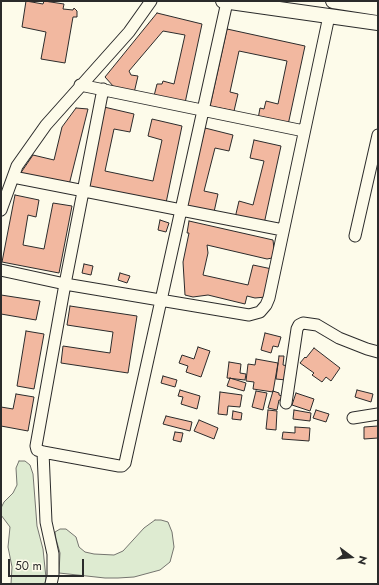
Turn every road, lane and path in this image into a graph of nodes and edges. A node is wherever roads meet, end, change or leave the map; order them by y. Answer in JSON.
{"nodes":[{"id":1,"x":151,"y":1,"type":"edge"},
{"id":2,"x":223,"y":1,"type":"edge"},
{"id":3,"x":333,"y":1,"type":"edge"},
{"id":4,"x":227,"y":2,"type":"edge"},
{"id":5,"x":378,"y":8,"type":"edge"},
{"id":6,"x":329,"y":16,"type":"junction"},
{"id":7,"x":378,"y":23,"type":"edge"},
{"id":8,"x":80,"y":85,"type":"junction"},
{"id":9,"x":102,"y":90,"type":"junction"},
{"id":10,"x":203,"y":111,"type":"junction"},
{"id":11,"x":304,"y":131,"type":"junction"},
{"id":12,"x":378,"y":135,"type":"edge"},
{"id":13,"x":13,"y":177,"type":"junction"},
{"id":14,"x":83,"y":191,"type":"junction"},
{"id":15,"x":1,"y":210,"type":"edge"},
{"id":16,"x":181,"y":210,"type":"junction"},
{"id":17,"x":283,"y":230,"type":"junction"},
{"id":18,"x":355,"y":236,"type":"dead end"},
{"id":19,"x":1,"y":270,"type":"edge"},
{"id":20,"x":65,"y":284,"type":"junction"},
{"id":21,"x":161,"y":300,"type":"junction"},
{"id":22,"x":378,"y":352,"type":"edge"},
{"id":23,"x":286,"y":403,"type":"dead end"},
{"id":24,"x":378,"y":414,"type":"edge"},
{"id":25,"x":354,"y":418,"type":"dead end"},
{"id":26,"x":43,"y":452,"type":"junction"},
{"id":27,"x":50,"y":584,"type":"edge"}],
"edges":[{"from":1,"to":8,"type":"street"},
{"from":2,"to":4,"type":"main road"},
{"from":3,"to":5,"type":"main road"},
{"from":4,"to":6,"type":"main road"},
{"from":4,"to":10,"type":"street"},
{"from":6,"to":7,"type":"main road"},
{"from":6,"to":11,"type":"street"},
{"from":8,"to":9,"type":"street"},
{"from":8,"to":13,"type":"street"},
{"from":9,"to":10,"type":"street"},
{"from":9,"to":14,"type":"street"},
{"from":10,"to":11,"type":"street"},
{"from":10,"to":16,"type":"street"},
{"from":11,"to":17,"type":"street"},
{"from":12,"to":18,"type":"street"},
{"from":13,"to":14,"type":"street"},
{"from":13,"to":15,"type":"street"},
{"from":14,"to":16,"type":"street"},
{"from":14,"to":20,"type":"street"},
{"from":16,"to":17,"type":"street"},
{"from":16,"to":21,"type":"street"},
{"from":17,"to":21,"type":"street"},
{"from":19,"to":20,"type":"street"},
{"from":20,"to":21,"type":"street"},
{"from":20,"to":26,"type":"street"},
{"from":21,"to":26,"type":"street"},
{"from":22,"to":23,"type":"street"},
{"from":24,"to":25,"type":"street"},
{"from":26,"to":27,"type":"street"}]}
